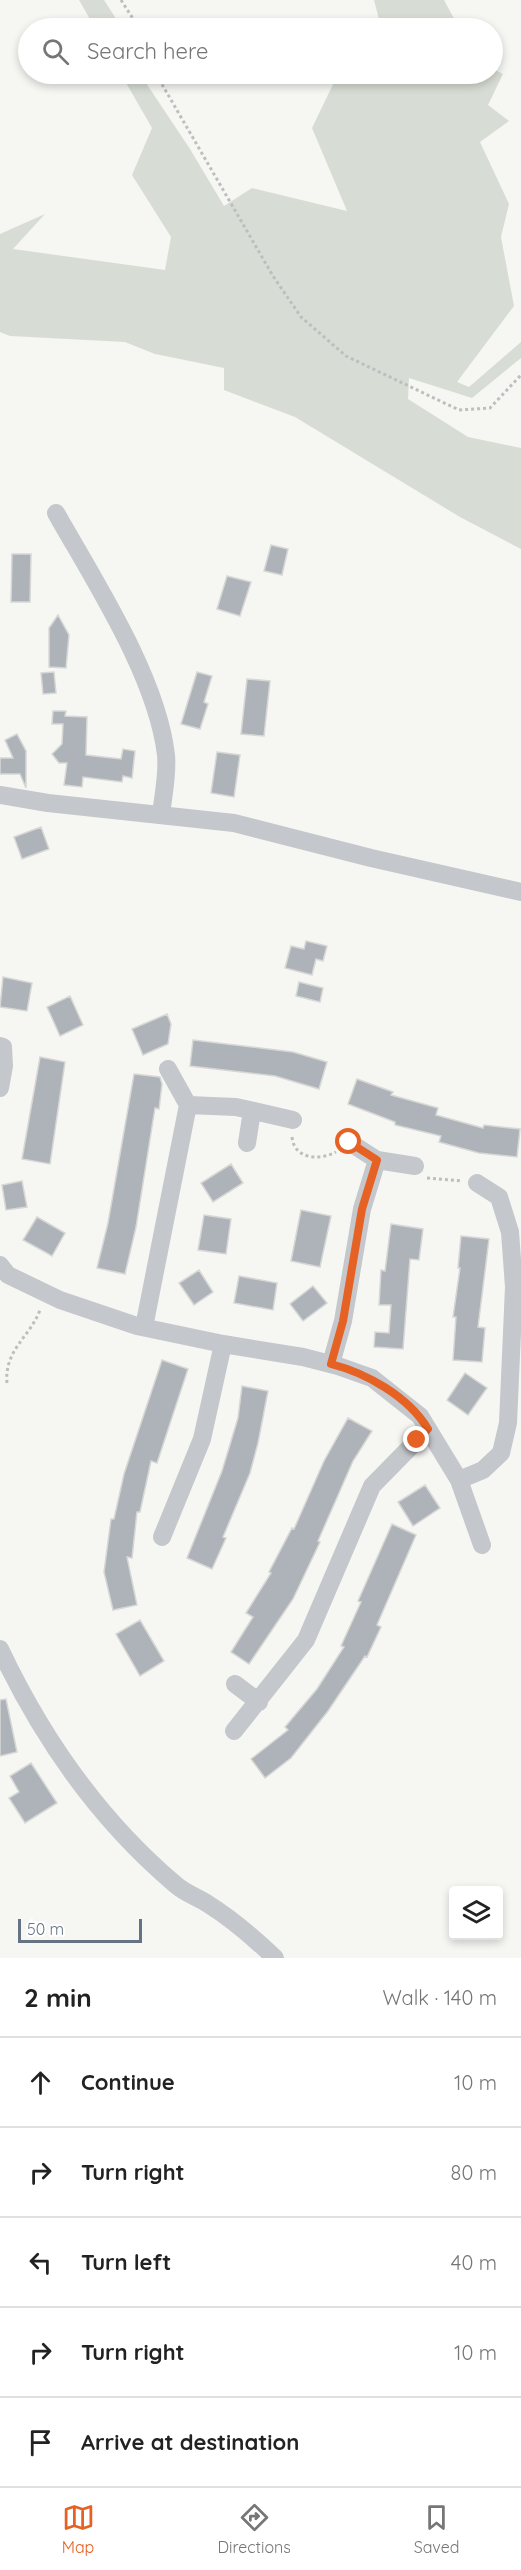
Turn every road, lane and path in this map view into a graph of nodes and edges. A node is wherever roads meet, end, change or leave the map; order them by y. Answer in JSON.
{"nodes":[{"id":1,"x":121,"y":0,"type":"edge"},
{"id":2,"x":133,"y":18,"type":"edge"},
{"id":3,"x":162,"y":84,"type":"edge"},
{"id":4,"x":521,"y":375,"type":"edge"},
{"id":5,"x":56,"y":513,"type":"dead end"},
{"id":6,"x":0,"y":795,"type":"edge"},
{"id":7,"x":161,"y":815,"type":"junction"},
{"id":8,"x":521,"y":892,"type":"edge"},
{"id":9,"x":0,"y":1046,"type":"edge"},
{"id":10,"x":168,"y":1070,"type":"dead end"},
{"id":11,"x":0,"y":1088,"type":"edge"},
{"id":12,"x":188,"y":1105,"type":"junction"},
{"id":13,"x":252,"y":1111,"type":"junction"},
{"id":14,"x":293,"y":1120,"type":"joint"},
{"id":15,"x":349,"y":1142,"type":"joint"},
{"id":16,"x":247,"y":1143,"type":"dead end"},
{"id":17,"x":377,"y":1160,"type":"junction"},
{"id":18,"x":416,"y":1166,"type":"joint"},
{"id":19,"x":477,"y":1183,"type":"joint"},
{"id":20,"x":0,"y":1265,"type":"edge"},
{"id":21,"x":40,"y":1310,"type":"dead end"},
{"id":22,"x":144,"y":1327,"type":"junction"},
{"id":23,"x":223,"y":1344,"type":"junction"},
{"id":24,"x":331,"y":1364,"type":"junction"},
{"id":25,"x":7,"y":1383,"type":"dead end"},
{"id":26,"x":428,"y":1429,"type":"junction"},
{"id":27,"x":459,"y":1480,"type":"junction"},
{"id":28,"x":162,"y":1537,"type":"dead end"},
{"id":29,"x":482,"y":1545,"type":"dead end"},
{"id":30,"x":0,"y":1649,"type":"edge"},
{"id":31,"x":235,"y":1684,"type":"dead end"},
{"id":32,"x":259,"y":1702,"type":"junction"},
{"id":33,"x":234,"y":1731,"type":"dead end"},
{"id":34,"x":275,"y":1958,"type":"edge"}],
"edges":[{"from":1,"to":2,"type":"path"},
{"from":3,"to":4,"type":"path"},
{"from":5,"to":7,"type":"street"},
{"from":6,"to":7,"type":"street"},
{"from":7,"to":8,"type":"street"},
{"from":9,"to":11,"type":"street"},
{"from":10,"to":12,"type":"street"},
{"from":12,"to":13,"type":"street"},
{"from":12,"to":22,"type":"street"},
{"from":13,"to":14,"type":"street"},
{"from":13,"to":16,"type":"street"},
{"from":14,"to":15,"type":"path"},
{"from":15,"to":17,"type":"street"},
{"from":17,"to":18,"type":"street"},
{"from":17,"to":24,"type":"street"},
{"from":18,"to":19,"type":"path"},
{"from":19,"to":27,"type":"street"},
{"from":20,"to":22,"type":"street"},
{"from":21,"to":25,"type":"path"},
{"from":22,"to":23,"type":"street"},
{"from":23,"to":24,"type":"street"},
{"from":23,"to":28,"type":"street"},
{"from":24,"to":26,"type":"street"},
{"from":26,"to":27,"type":"street"},
{"from":26,"to":32,"type":"street"},
{"from":27,"to":29,"type":"street"},
{"from":30,"to":34,"type":"street"},
{"from":31,"to":32,"type":"street"},
{"from":32,"to":33,"type":"street"}]}
